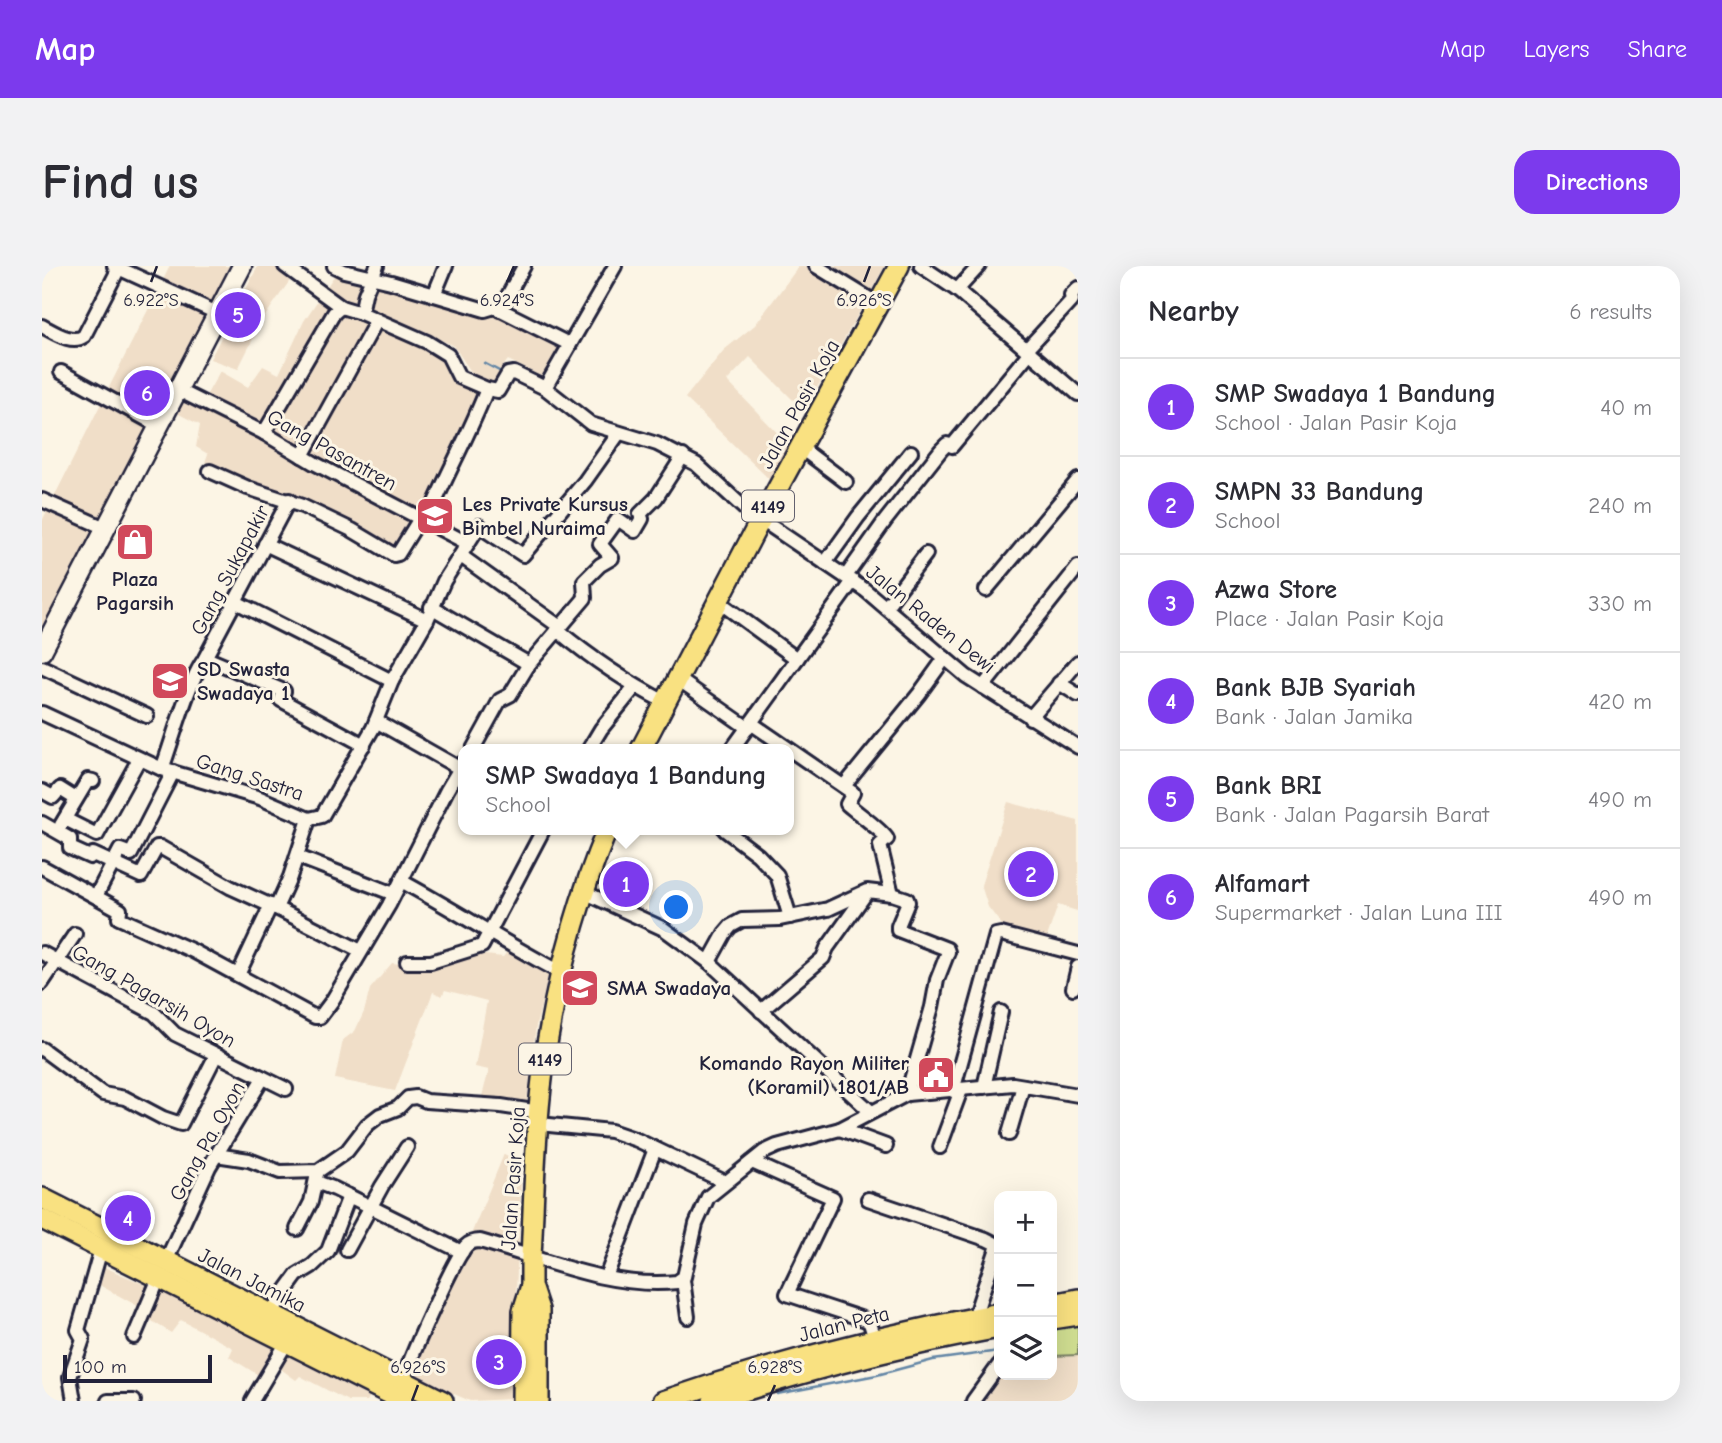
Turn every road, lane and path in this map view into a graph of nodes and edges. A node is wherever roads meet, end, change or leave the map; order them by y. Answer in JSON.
{"nodes":[{"id":1,"x":242,"y":266,"type":"edge"},
{"id":2,"x":285,"y":266,"type":"edge"},
{"id":3,"x":334,"y":266,"type":"edge"},
{"id":4,"x":446,"y":266,"type":"edge"},
{"id":5,"x":524,"y":266,"type":"edge"},
{"id":6,"x":614,"y":266,"type":"edge"},
{"id":7,"x":816,"y":266,"type":"edge"},
{"id":8,"x":899,"y":266,"type":"edge"},
{"id":9,"x":921,"y":266,"type":"edge"},
{"id":10,"x":979,"y":266,"type":"edge"},
{"id":11,"x":116,"y":267,"type":"edge"},
{"id":12,"x":374,"y":272,"type":"edge"},
{"id":13,"x":1078,"y":288,"type":"edge"},
{"id":14,"x":957,"y":290,"type":"junction"},
{"id":15,"x":433,"y":295,"type":"junction"},
{"id":16,"x":878,"y":304,"type":"junction"},
{"id":17,"x":341,"y":307,"type":"junction"},
{"id":18,"x":500,"y":310,"type":"junction"},
{"id":19,"x":217,"y":313,"type":"junction"},
{"id":20,"x":361,"y":313,"type":"junction"},
{"id":21,"x":377,"y":320,"type":"junction"},
{"id":22,"x":42,"y":326,"type":"edge"},
{"id":23,"x":569,"y":344,"type":"junction"},
{"id":24,"x":1028,"y":351,"type":"junction"},
{"id":25,"x":61,"y":372,"type":"dead end"},
{"id":26,"x":545,"y":388,"type":"junction"},
{"id":27,"x":487,"y":389,"type":"junction"},
{"id":28,"x":178,"y":390,"type":"junction"},
{"id":29,"x":1078,"y":394,"type":"edge"},
{"id":30,"x":159,"y":426,"type":"junction"},
{"id":31,"x":264,"y":433,"type":"junction"},
{"id":32,"x":620,"y":433,"type":"junction"},
{"id":33,"x":801,"y":448,"type":"junction"},
{"id":34,"x":911,"y":452,"type":"dead end"},
{"id":35,"x":302,"y":456,"type":"junction"},
{"id":36,"x":683,"y":456,"type":"junction"},
{"id":37,"x":210,"y":471,"type":"dead end"},
{"id":38,"x":1078,"y":480,"type":"edge"},
{"id":39,"x":846,"y":482,"type":"dead end"},
{"id":40,"x":42,"y":500,"type":"edge"},
{"id":41,"x":289,"y":500,"type":"junction"},
{"id":42,"x":761,"y":519,"type":"junction"},
{"id":43,"x":423,"y":522,"type":"junction"},
{"id":44,"x":104,"y":528,"type":"junction"},
{"id":45,"x":467,"y":543,"type":"junction"},
{"id":46,"x":265,"y":544,"type":"junction"},
{"id":47,"x":926,"y":554,"type":"dead end"},
{"id":48,"x":461,"y":556,"type":"junction"},
{"id":49,"x":825,"y":563,"type":"junction"},
{"id":50,"x":1078,"y":567,"type":"edge"},
{"id":51,"x":849,"y":579,"type":"junction"},
{"id":52,"x":986,"y":590,"type":"dead end"},
{"id":53,"x":234,"y":601,"type":"junction"},
{"id":54,"x":718,"y":601,"type":"junction"},
{"id":55,"x":886,"y":607,"type":"junction"},
{"id":56,"x":429,"y":614,"type":"junction"},
{"id":57,"x":47,"y":629,"type":"edge"},
{"id":58,"x":559,"y":629,"type":"junction"},
{"id":59,"x":42,"y":651,"type":"edge"},
{"id":60,"x":205,"y":658,"type":"junction"},
{"id":61,"x":945,"y":658,"type":"junction"},
{"id":62,"x":797,"y":659,"type":"junction"},
{"id":63,"x":1078,"y":662,"type":"edge"},
{"id":64,"x":529,"y":664,"type":"junction"},
{"id":65,"x":42,"y":667,"type":"edge"},
{"id":66,"x":678,"y":678,"type":"junction"},
{"id":67,"x":392,"y":681,"type":"junction"},
{"id":68,"x":1059,"y":683,"type":"junction"},
{"id":69,"x":635,"y":687,"type":"junction"},
{"id":70,"x":983,"y":687,"type":"junction"},
{"id":71,"x":1078,"y":695,"type":"edge"},
{"id":72,"x":666,"y":702,"type":"junction"},
{"id":73,"x":42,"y":713,"type":"edge"},
{"id":74,"x":147,"y":716,"type":"dead end"},
{"id":75,"x":1030,"y":718,"type":"junction"},
{"id":76,"x":376,"y":721,"type":"junction"},
{"id":77,"x":750,"y":725,"type":"junction"},
{"id":78,"x":476,"y":744,"type":"edge"},
{"id":79,"x":592,"y":744,"type":"edge"},
{"id":80,"x":644,"y":744,"type":"edge"},
{"id":81,"x":736,"y":744,"type":"edge"},
{"id":82,"x":778,"y":744,"type":"edge"},
{"id":83,"x":364,"y":745,"type":"junction"},
{"id":84,"x":1078,"y":747,"type":"edge"},
{"id":85,"x":794,"y":755,"type":"edge"},
{"id":86,"x":139,"y":759,"type":"junction"},
{"id":87,"x":167,"y":771,"type":"junction"},
{"id":88,"x":458,"y":772,"type":"edge"},
{"id":89,"x":458,"y":777,"type":"edge"},
{"id":90,"x":93,"y":781,"type":"dead end"},
{"id":91,"x":844,"y":786,"type":"junction"},
{"id":92,"x":42,"y":791,"type":"edge"},
{"id":93,"x":76,"y":799,"type":"junction"},
{"id":94,"x":65,"y":819,"type":"junction"},
{"id":95,"x":309,"y":819,"type":"junction"},
{"id":96,"x":42,"y":823,"type":"edge"},
{"id":97,"x":62,"y":834,"type":"junction"},
{"id":98,"x":540,"y":835,"type":"edge"},
{"id":99,"x":605,"y":835,"type":"edge"},
{"id":100,"x":732,"y":835,"type":"edge"},
{"id":101,"x":298,"y":857,"type":"junction"},
{"id":102,"x":114,"y":864,"type":"junction"},
{"id":103,"x":42,"y":867,"type":"edge"},
{"id":104,"x":401,"y":881,"type":"junction"},
{"id":105,"x":867,"y":891,"type":"junction"},
{"id":106,"x":584,"y":892,"type":"junction"},
{"id":107,"x":394,"y":894,"type":"junction"},
{"id":108,"x":892,"y":894,"type":"junction"},
{"id":109,"x":96,"y":896,"type":"junction"},
{"id":110,"x":273,"y":906,"type":"junction"},
{"id":111,"x":790,"y":916,"type":"junction"},
{"id":112,"x":489,"y":933,"type":"junction"},
{"id":113,"x":75,"y":934,"type":"dead end"},
{"id":114,"x":361,"y":951,"type":"junction"},
{"id":115,"x":42,"y":953,"type":"edge"},
{"id":116,"x":1078,"y":954,"type":"edge"},
{"id":117,"x":56,"y":962,"type":"junction"},
{"id":118,"x":407,"y":962,"type":"dead end"},
{"id":119,"x":709,"y":962,"type":"junction"},
{"id":120,"x":1078,"y":967,"type":"edge"},
{"id":121,"x":561,"y":972,"type":"junction"},
{"id":122,"x":238,"y":975,"type":"junction"},
{"id":123,"x":42,"y":984,"type":"edge"},
{"id":124,"x":1073,"y":988,"type":"dead end"},
{"id":125,"x":761,"y":1011,"type":"junction"},
{"id":126,"x":1001,"y":1012,"type":"dead end"},
{"id":127,"x":42,"y":1049,"type":"edge"},
{"id":128,"x":216,"y":1055,"type":"junction"},
{"id":129,"x":263,"y":1078,"type":"junction"},
{"id":130,"x":1023,"y":1086,"type":"junction"},
{"id":131,"x":984,"y":1087,"type":"junction"},
{"id":132,"x":286,"y":1088,"type":"dead end"},
{"id":133,"x":957,"y":1090,"type":"junction"},
{"id":134,"x":907,"y":1094,"type":"junction"},
{"id":135,"x":1078,"y":1095,"type":"edge"},
{"id":136,"x":870,"y":1111,"type":"junction"},
{"id":137,"x":539,"y":1118,"type":"junction"},
{"id":138,"x":840,"y":1129,"type":"junction"},
{"id":139,"x":1009,"y":1134,"type":"dead end"},
{"id":140,"x":886,"y":1146,"type":"dead end"},
{"id":141,"x":407,"y":1147,"type":"dead end"},
{"id":142,"x":940,"y":1147,"type":"dead end"},
{"id":143,"x":655,"y":1149,"type":"junction"},
{"id":144,"x":216,"y":1155,"type":"junction"},
{"id":145,"x":752,"y":1162,"type":"junction"},
{"id":146,"x":317,"y":1176,"type":"junction"},
{"id":147,"x":725,"y":1182,"type":"junction"},
{"id":148,"x":349,"y":1196,"type":"junction"},
{"id":149,"x":42,"y":1198,"type":"edge"},
{"id":150,"x":868,"y":1199,"type":"dead end"},
{"id":151,"x":371,"y":1207,"type":"junction"},
{"id":152,"x":43,"y":1220,"type":"edge"},
{"id":153,"x":297,"y":1229,"type":"dead end"},
{"id":154,"x":101,"y":1249,"type":"junction"},
{"id":155,"x":347,"y":1250,"type":"dead end"},
{"id":156,"x":462,"y":1252,"type":"junction"},
{"id":157,"x":530,"y":1258,"type":"junction"},
{"id":158,"x":163,"y":1270,"type":"junction"},
{"id":159,"x":606,"y":1277,"type":"junction"},
{"id":160,"x":683,"y":1280,"type":"junction"},
{"id":161,"x":1078,"y":1299,"type":"edge"},
{"id":162,"x":1057,"y":1303,"type":"edge"},
{"id":163,"x":994,"y":1314,"type":"edge"},
{"id":164,"x":273,"y":1315,"type":"junction"},
{"id":165,"x":1078,"y":1315,"type":"edge"},
{"id":166,"x":688,"y":1317,"type":"dead end"},
{"id":167,"x":974,"y":1318,"type":"junction"},
{"id":168,"x":1057,"y":1318,"type":"edge"},
{"id":169,"x":994,"y":1328,"type":"edge"},
{"id":170,"x":918,"y":1336,"type":"junction"},
{"id":171,"x":134,"y":1337,"type":"dead end"},
{"id":172,"x":876,"y":1339,"type":"junction"},
{"id":173,"x":287,"y":1342,"type":"junction"},
{"id":174,"x":994,"y":1372,"type":"edge"},
{"id":175,"x":404,"y":1391,"type":"edge"},
{"id":176,"x":374,"y":1395,"type":"edge"},
{"id":177,"x":535,"y":1400,"type":"edge"},
{"id":178,"x":74,"y":1401,"type":"edge"},
{"id":179,"x":108,"y":1401,"type":"edge"},
{"id":180,"x":134,"y":1401,"type":"edge"},
{"id":181,"x":252,"y":1401,"type":"edge"},
{"id":182,"x":443,"y":1401,"type":"edge"},
{"id":183,"x":663,"y":1401,"type":"edge"},
{"id":184,"x":713,"y":1401,"type":"edge"},
{"id":185,"x":972,"y":1401,"type":"edge"}],
"edges":[{"from":1,"to":19,"type":"street"},
{"from":2,"to":17,"type":"street"},
{"from":3,"to":12,"type":"street"},
{"from":4,"to":15,"type":"street"},
{"from":5,"to":18,"type":"street"},
{"from":6,"to":23,"type":"street"},
{"from":7,"to":16,"type":"street"},
{"from":8,"to":16,"type":"main road","name":"Jalan Pasir Koja","number":"4149"},
{"from":9,"to":14,"type":"street"},
{"from":10,"to":14,"type":"street"},
{"from":11,"to":19,"type":"street"},
{"from":11,"to":22,"type":"street"},
{"from":12,"to":15,"type":"street"},
{"from":12,"to":20,"type":"street"},
{"from":13,"to":24,"type":"street"},
{"from":14,"to":24,"type":"street"},
{"from":15,"to":18,"type":"street"},
{"from":16,"to":33,"type":"main road","name":"Jalan Pasir Koja","number":"4149"},
{"from":17,"to":20,"type":"street"},
{"from":17,"to":31,"type":"street"},
{"from":18,"to":23,"type":"street"},
{"from":19,"to":28,"type":"street"},
{"from":20,"to":21,"type":"street"},
{"from":21,"to":27,"type":"street"},
{"from":21,"to":35,"type":"street"},
{"from":23,"to":26,"type":"street"},
{"from":24,"to":29,"type":"street"},
{"from":24,"to":51,"type":"street"},
{"from":25,"to":30,"type":"street"},
{"from":26,"to":27,"type":"street","name":"Jalan Raden Dewi"},
{"from":26,"to":32,"type":"street","name":"Jalan Raden Dewi"},
{"from":27,"to":43,"type":"street"},
{"from":28,"to":30,"type":"street"},
{"from":28,"to":31,"type":"street","name":"Gang Pasantren"},
{"from":30,"to":44,"type":"street"},
{"from":31,"to":35,"type":"street","name":"Gang Pasantren"},
{"from":32,"to":36,"type":"street","name":"Jalan Raden Dewi"},
{"from":32,"to":45,"type":"street"},
{"from":33,"to":39,"type":"street"},
{"from":33,"to":42,"type":"main road","name":"Jalan Pasir Koja","number":"4149"},
{"from":34,"to":49,"type":"street"},
{"from":35,"to":43,"type":"street","name":"Gang Pasantren"},
{"from":36,"to":42,"type":"street","name":"Jalan Raden Dewi"},
{"from":36,"to":58,"type":"street"},
{"from":37,"to":41,"type":"street"},
{"from":38,"to":52,"type":"street"},
{"from":40,"to":44,"type":"street"},
{"from":41,"to":43,"type":"street"},
{"from":41,"to":46,"type":"street","name":"Gang Sukapakir"},
{"from":42,"to":49,"type":"street","name":"Jalan Raden Dewi"},
{"from":42,"to":54,"type":"main road","name":"Jalan Pasir Koja","number":"4149"},
{"from":43,"to":45,"type":"street","name":"Gang Pasantren"},
{"from":44,"to":57,"type":"street"},
{"from":45,"to":48,"type":"street"},
{"from":46,"to":53,"type":"street","name":"Gang Sukapakir"},
{"from":46,"to":56,"type":"street"},
{"from":47,"to":55,"type":"street"},
{"from":48,"to":56,"type":"street"},
{"from":48,"to":58,"type":"street"},
{"from":49,"to":51,"type":"street","name":"Jalan Raden Dewi"},
{"from":50,"to":70,"type":"street"},
{"from":51,"to":55,"type":"street","name":"Jalan Raden Dewi"},
{"from":51,"to":62,"type":"street"},
{"from":53,"to":60,"type":"street","name":"Gang Sukapakir"},
{"from":53,"to":67,"type":"street"},
{"from":54,"to":62,"type":"street"},
{"from":54,"to":66,"type":"main road","name":"Jalan Pasir Koja","number":"4149"},
{"from":55,"to":61,"type":"street","name":"Jalan Raden Dewi"},
{"from":56,"to":64,"type":"street"},
{"from":56,"to":67,"type":"street"},
{"from":57,"to":59,"type":"street"},
{"from":58,"to":64,"type":"street"},
{"from":58,"to":69,"type":"street"},
{"from":60,"to":83,"type":"street","name":"Gang Sukapakir"},
{"from":60,"to":87,"type":"street","name":"Gang Sukapakir"},
{"from":61,"to":70,"type":"street","name":"Jalan Raden Dewi"},
{"from":61,"to":91,"type":"street"},
{"from":62,"to":77,"type":"street"},
{"from":63,"to":68,"type":"street"},
{"from":64,"to":78,"type":"street"},
{"from":65,"to":74,"type":"street"},
{"from":66,"to":72,"type":"main road","name":"Jalan Pasir Koja","number":"4149"},
{"from":66,"to":77,"type":"street"},
{"from":67,"to":76,"type":"street"},
{"from":68,"to":71,"type":"street"},
{"from":68,"to":75,"type":"street"},
{"from":69,"to":72,"type":"street"},
{"from":69,"to":79,"type":"street"},
{"from":70,"to":75,"type":"street","name":"Jalan Raden Dewi"},
{"from":72,"to":80,"type":"main road","name":"Jalan Pasir Koja","number":"4149"},
{"from":73,"to":86,"type":"street","name":"Gang Sastra"},
{"from":75,"to":84,"type":"street","name":"Jalan Raden Dewi"},
{"from":76,"to":83,"type":"street"},
{"from":76,"to":88,"type":"street"},
{"from":77,"to":81,"type":"street"},
{"from":77,"to":82,"type":"street"},
{"from":83,"to":95,"type":"street"},
{"from":85,"to":91,"type":"street"},
{"from":86,"to":87,"type":"street","name":"Gang Sastra"},
{"from":86,"to":94,"type":"street"},
{"from":87,"to":95,"type":"street","name":"Gang Sastra"},
{"from":87,"to":102,"type":"street","name":"Gang Sukapakir"},
{"from":89,"to":104,"type":"street"},
{"from":90,"to":93,"type":"street"},
{"from":91,"to":108,"type":"street"},
{"from":92,"to":93,"type":"street"},
{"from":93,"to":94,"type":"street"},
{"from":94,"to":97,"type":"street"},
{"from":95,"to":101,"type":"street","name":"Gang Sastra"},
{"from":96,"to":97,"type":"street"},
{"from":97,"to":102,"type":"street"},
{"from":98,"to":112,"type":"street"},
{"from":99,"to":106,"type":"main road","name":"Jalan Pasir Koja","number":"4149"},
{"from":100,"to":111,"type":"street"},
{"from":101,"to":107,"type":"street"},
{"from":101,"to":110,"type":"street","name":"Gang Sastra"},
{"from":102,"to":109,"type":"street"},
{"from":102,"to":110,"type":"street"},
{"from":103,"to":109,"type":"street"},
{"from":104,"to":107,"type":"street"},
{"from":104,"to":112,"type":"street"},
{"from":105,"to":108,"type":"street"},
{"from":105,"to":111,"type":"street"},
{"from":105,"to":125,"type":"street"},
{"from":106,"to":119,"type":"street"},
{"from":106,"to":121,"type":"main road","name":"Jalan Pasir Koja","number":"4149"},
{"from":107,"to":114,"type":"street"},
{"from":108,"to":134,"type":"street"},
{"from":109,"to":122,"type":"street"},
{"from":110,"to":114,"type":"street"},
{"from":110,"to":122,"type":"street","name":"Gang Sastra"},
{"from":111,"to":119,"type":"street"},
{"from":112,"to":118,"type":"street"},
{"from":112,"to":121,"type":"street"},
{"from":113,"to":117,"type":"street"},
{"from":114,"to":122,"type":"street"},
{"from":115,"to":117,"type":"street","name":"Gang Pagarsih Oyon"},
{"from":116,"to":133,"type":"street"},
{"from":117,"to":123,"type":"street"},
{"from":117,"to":128,"type":"street","name":"Gang Pagarsih Oyon"},
{"from":119,"to":125,"type":"street"},
{"from":120,"to":124,"type":"street"},
{"from":121,"to":137,"type":"main road","name":"Jalan Pasir Koja","number":"4149"},
{"from":125,"to":136,"type":"street"},
{"from":126,"to":131,"type":"street"},
{"from":127,"to":128,"type":"street"},
{"from":128,"to":129,"type":"street","name":"Gang Pagarsih Oyon"},
{"from":129,"to":132,"type":"street","name":"Gang Pagarsih Oyon"},
{"from":129,"to":144,"type":"street","name":"Gang Pa. Oyon"},
{"from":130,"to":131,"type":"street"},
{"from":130,"to":135,"type":"street"},
{"from":130,"to":139,"type":"street"},
{"from":131,"to":133,"type":"street"},
{"from":133,"to":134,"type":"street"},
{"from":133,"to":142,"type":"street"},
{"from":134,"to":136,"type":"street"},
{"from":136,"to":138,"type":"street"},
{"from":137,"to":143,"type":"street"},
{"from":137,"to":146,"type":"street"},
{"from":137,"to":157,"type":"main road","name":"Jalan Pasir Koja","number":"4149"},
{"from":138,"to":140,"type":"street"},
{"from":138,"to":145,"type":"street"},
{"from":141,"to":151,"type":"street"},
{"from":143,"to":147,"type":"street"},
{"from":143,"to":159,"type":"street"},
{"from":144,"to":146,"type":"street"},
{"from":144,"to":158,"type":"street","name":"Gang Pa. Oyon"},
{"from":145,"to":147,"type":"street"},
{"from":145,"to":172,"type":"street"},
{"from":146,"to":148,"type":"street"},
{"from":146,"to":153,"type":"street"},
{"from":147,"to":160,"type":"street"},
{"from":148,"to":151,"type":"street"},
{"from":148,"to":164,"type":"street"},
{"from":149,"to":158,"type":"main road","name":"Jalan Jamika"},
{"from":150,"to":167,"type":"street"},
{"from":151,"to":155,"type":"street"},
{"from":151,"to":156,"type":"street"},
{"from":152,"to":154,"type":"main road","name":"Jalan Jamika"},
{"from":154,"to":158,"type":"main road","name":"Jalan Jamika"},
{"from":154,"to":178,"type":"street"},
{"from":156,"to":157,"type":"street"},
{"from":156,"to":175,"type":"street"},
{"from":157,"to":159,"type":"street"},
{"from":157,"to":177,"type":"main road","name":"Jalan Pasir Koja","number":"4149"},
{"from":158,"to":164,"type":"main road","name":"Jalan Jamika"},
{"from":158,"to":171,"type":"street","name":"Gang Pa. Oyon"},
{"from":158,"to":173,"type":"main road","name":"Jalan Jamika"},
{"from":159,"to":160,"type":"street"},
{"from":160,"to":166,"type":"street"},
{"from":161,"to":162,"type":"main road"},
{"from":163,"to":167,"type":"main road","name":"Jalan Peta"},
{"from":164,"to":175,"type":"main road","name":"Jalan Jamika"},
{"from":165,"to":168,"type":"main road"},
{"from":167,"to":170,"type":"main road","name":"Jalan Peta"},
{"from":169,"to":170,"type":"main road","name":"Jalan Peta"},
{"from":170,"to":172,"type":"main road","name":"Jalan Peta"},
{"from":170,"to":184,"type":"main road","name":"Jalan Peta"},
{"from":172,"to":183,"type":"main road","name":"Jalan Peta"},
{"from":173,"to":176,"type":"main road","name":"Jalan Jamika"},
{"from":173,"to":181,"type":"street"},
{"from":174,"to":185,"type":"street"},
{"from":175,"to":176,"type":"main road","name":"Jalan Jamika"},
{"from":175,"to":182,"type":"main road","name":"Jalan Jamika"},
{"from":179,"to":180,"type":"street"}]}
